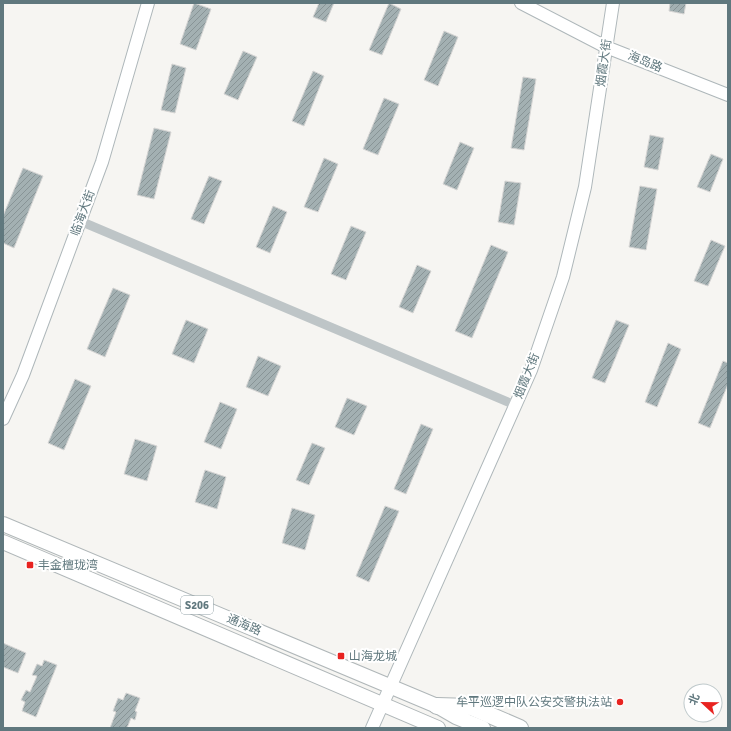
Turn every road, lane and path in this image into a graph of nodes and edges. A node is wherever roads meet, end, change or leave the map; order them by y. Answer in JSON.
{"nodes":[{"id":1,"x":148,"y":3,"type":"edge"},
{"id":2,"x":521,"y":3,"type":"edge"},
{"id":3,"x":612,"y":3,"type":"edge"},
{"id":4,"x":606,"y":47,"type":"junction"},
{"id":5,"x":728,"y":95,"type":"edge"},
{"id":6,"x":80,"y":221,"type":"junction"},
{"id":7,"x":515,"y":405,"type":"junction"},
{"id":8,"x":3,"y":418,"type":"edge"},
{"id":9,"x":3,"y":524,"type":"edge"},
{"id":10,"x":3,"y":542,"type":"edge"},
{"id":11,"x":390,"y":687,"type":"junction"},
{"id":12,"x":383,"y":705,"type":"junction"},
{"id":13,"x":438,"y":706,"type":"junction"},
{"id":14,"x":372,"y":728,"type":"edge"},
{"id":15,"x":438,"y":728,"type":"edge"},
{"id":16,"x":484,"y":728,"type":"edge"},
{"id":17,"x":520,"y":728,"type":"edge"}],
"edges":[{"from":1,"to":6,"type":"main road","name":"临海大街"},
{"from":2,"to":4,"type":"main road","name":"海岛路"},
{"from":3,"to":4,"type":"main road","name":"烟霞大街"},
{"from":4,"to":5,"type":"main road","name":"海岛路"},
{"from":4,"to":7,"type":"main road","name":"烟霞大街"},
{"from":6,"to":7,"type":"street"},
{"from":6,"to":8,"type":"main road","name":"临海大街"},
{"from":7,"to":11,"type":"main road","name":"烟霞大街"},
{"from":9,"to":11,"type":"main road","name":"通海路","number":"S206"},
{"from":10,"to":12,"type":"main road","name":"通海路","number":"S206"},
{"from":11,"to":12,"type":"main road","name":"烟霞大街"},
{"from":11,"to":13,"type":"main road","name":"通海路","number":"S206"},
{"from":12,"to":14,"type":"main road","name":"烟霞大街"},
{"from":12,"to":15,"type":"main road","name":"通海路","number":"S206"},
{"from":13,"to":16,"type":"main road","name":"通海路","number":"S206"},
{"from":13,"to":17,"type":"highway"}]}
